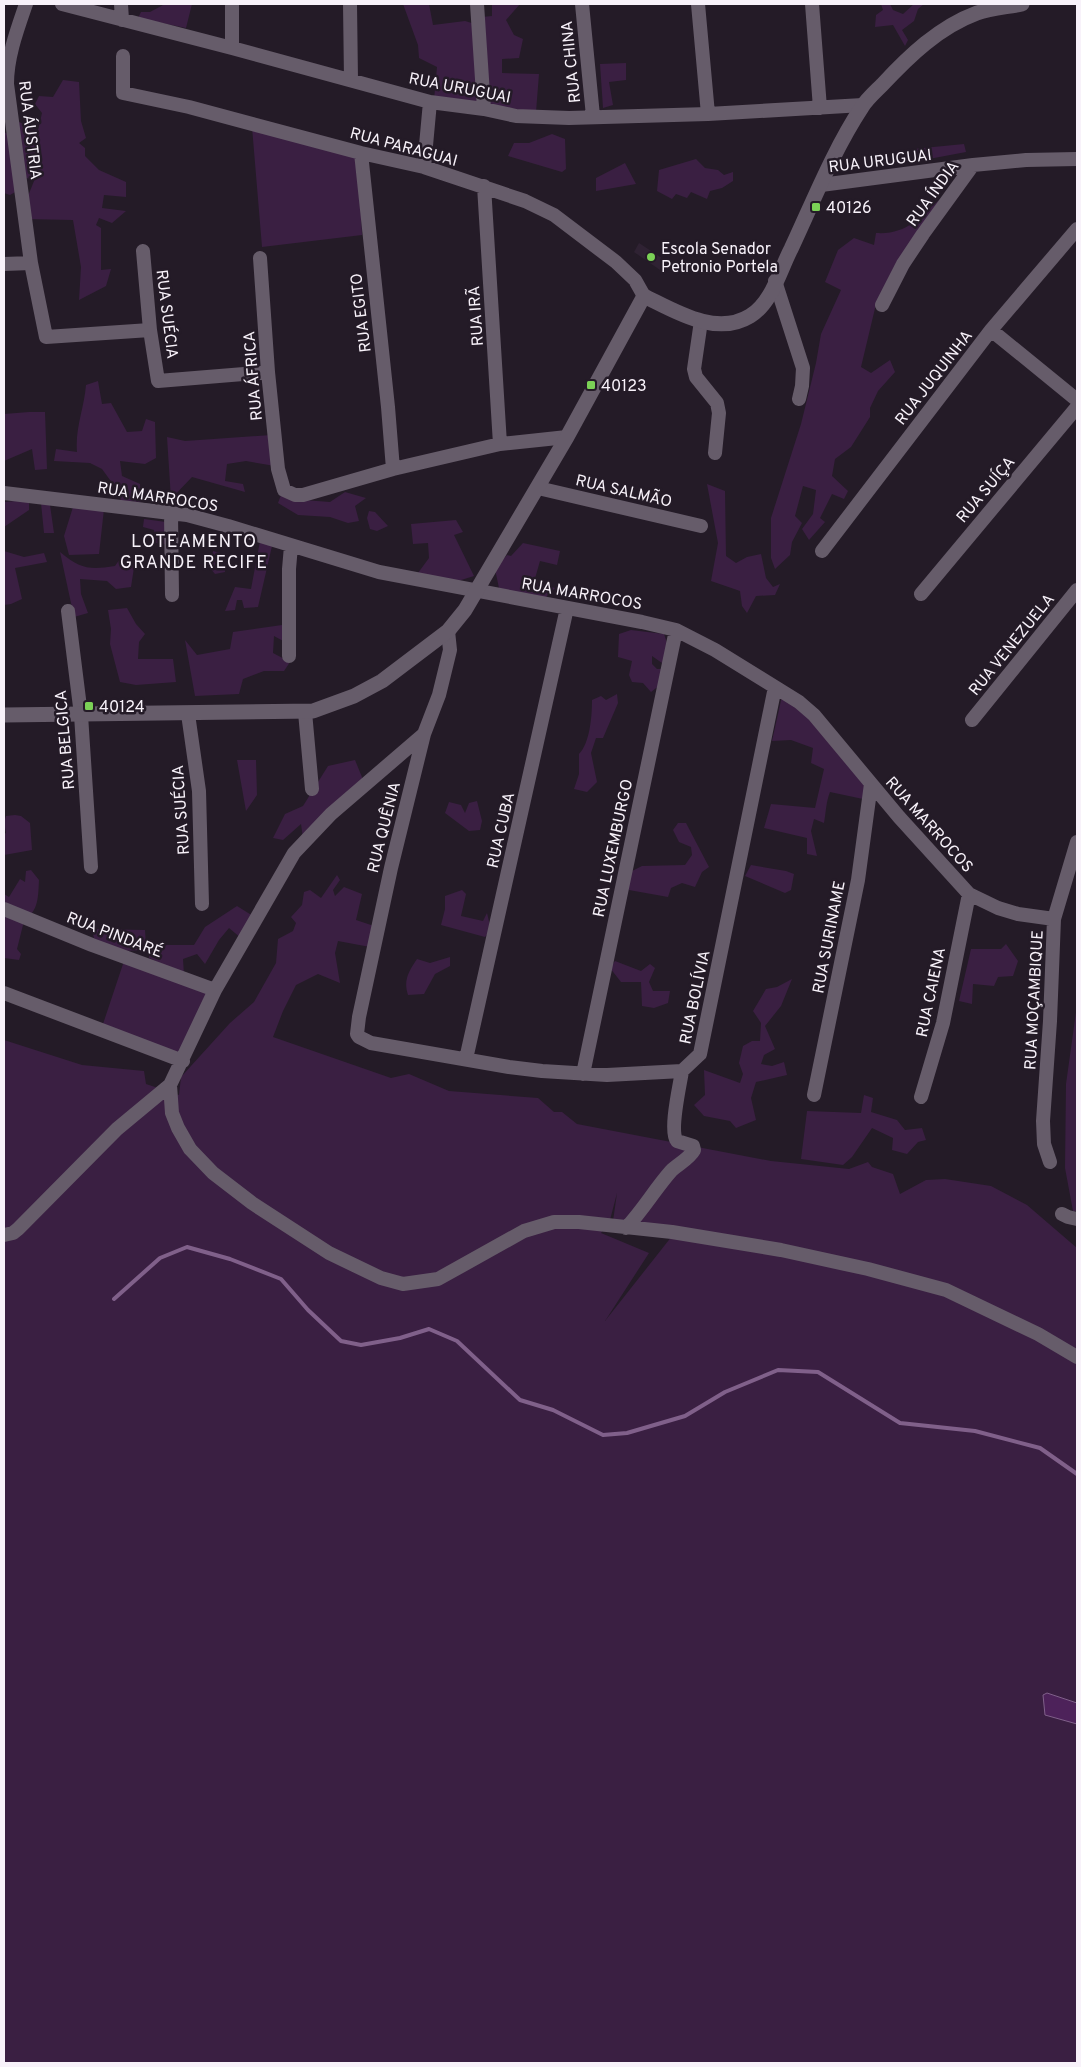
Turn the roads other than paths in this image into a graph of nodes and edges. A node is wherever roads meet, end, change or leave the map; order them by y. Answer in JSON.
{"nodes":[{"id":1,"x":26,"y":4,"type":"edge"},
{"id":2,"x":62,"y":4,"type":"edge"},
{"id":3,"x":121,"y":4,"type":"edge"},
{"id":4,"x":232,"y":4,"type":"edge"},
{"id":5,"x":350,"y":4,"type":"edge"},
{"id":6,"x":477,"y":4,"type":"edge"},
{"id":7,"x":582,"y":4,"type":"edge"},
{"id":8,"x":698,"y":4,"type":"edge"},
{"id":9,"x":812,"y":4,"type":"edge"},
{"id":10,"x":1022,"y":4,"type":"edge"},
{"id":11,"x":974,"y":8,"type":"edge"},
{"id":12,"x":122,"y":20,"type":"junction"},
{"id":13,"x":232,"y":48,"type":"junction"},
{"id":14,"x":123,"y":56,"type":"dead end"},
{"id":15,"x":351,"y":80,"type":"junction"},
{"id":16,"x":430,"y":102,"type":"junction"},
{"id":17,"x":863,"y":105,"type":"junction"},
{"id":18,"x":820,"y":108,"type":"junction"},
{"id":19,"x":484,"y":109,"type":"junction"},
{"id":20,"x":708,"y":114,"type":"junction"},
{"id":21,"x":593,"y":116,"type":"junction"},
{"id":22,"x":361,"y":153,"type":"junction"},
{"id":23,"x":1077,"y":159,"type":"edge"},
{"id":24,"x":973,"y":165,"type":"junction"},
{"id":25,"x":424,"y":167,"type":"junction"},
{"id":26,"x":821,"y":185,"type":"junction"},
{"id":27,"x":484,"y":186,"type":"junction"},
{"id":28,"x":1077,"y":229,"type":"edge"},
{"id":29,"x":142,"y":251,"type":"dead end"},
{"id":30,"x":260,"y":258,"type":"dead end"},
{"id":31,"x":31,"y":263,"type":"junction"},
{"id":32,"x":4,"y":264,"type":"edge"},
{"id":33,"x":775,"y":281,"type":"junction"},
{"id":34,"x":644,"y":296,"type":"junction"},
{"id":35,"x":882,"y":305,"type":"dead end"},
{"id":36,"x":701,"y":321,"type":"junction"},
{"id":37,"x":150,"y":330,"type":"junction"},
{"id":38,"x":991,"y":330,"type":"junction"},
{"id":39,"x":268,"y":372,"type":"junction"},
{"id":40,"x":799,"y":399,"type":"dead end"},
{"id":41,"x":1077,"y":400,"type":"edge"},
{"id":42,"x":1077,"y":407,"type":"edge"},
{"id":43,"x":567,"y":437,"type":"junction"},
{"id":44,"x":500,"y":444,"type":"junction"},
{"id":45,"x":715,"y":453,"type":"dead end"},
{"id":46,"x":393,"y":469,"type":"junction"},
{"id":47,"x":538,"y":488,"type":"junction"},
{"id":48,"x":4,"y":492,"type":"edge"},
{"id":49,"x":171,"y":513,"type":"junction"},
{"id":50,"x":702,"y":526,"type":"dead end"},
{"id":51,"x":291,"y":546,"type":"junction"},
{"id":52,"x":822,"y":551,"type":"dead end"},
{"id":53,"x":1077,"y":590,"type":"edge"},
{"id":54,"x":477,"y":592,"type":"junction"},
{"id":55,"x":921,"y":594,"type":"dead end"},
{"id":56,"x":172,"y":595,"type":"dead end"},
{"id":57,"x":567,"y":608,"type":"junction"},
{"id":58,"x":68,"y":611,"type":"dead end"},
{"id":59,"x":676,"y":630,"type":"junction"},
{"id":60,"x":448,"y":631,"type":"junction"},
{"id":61,"x":289,"y":656,"type":"dead end"},
{"id":62,"x":775,"y":687,"type":"junction"},
{"id":63,"x":304,"y":712,"type":"junction"},
{"id":64,"x":188,"y":714,"type":"junction"},
{"id":65,"x":4,"y":715,"type":"edge"},
{"id":66,"x":81,"y":715,"type":"junction"},
{"id":67,"x":972,"y":720,"type":"dead end"},
{"id":68,"x":424,"y":734,"type":"junction"},
{"id":69,"x":871,"y":784,"type":"junction"},
{"id":70,"x":312,"y":789,"type":"dead end"},
{"id":71,"x":1077,"y":842,"type":"edge"},
{"id":72,"x":91,"y":867,"type":"dead end"},
{"id":73,"x":969,"y":894,"type":"junction"},
{"id":74,"x":202,"y":904,"type":"dead end"},
{"id":75,"x":4,"y":908,"type":"edge"},
{"id":76,"x":1054,"y":919,"type":"junction"},
{"id":77,"x":215,"y":990,"type":"junction"},
{"id":78,"x":4,"y":994,"type":"edge"},
{"id":79,"x":466,"y":1059,"type":"junction"},
{"id":80,"x":183,"y":1061,"type":"junction"},
{"id":81,"x":682,"y":1071,"type":"junction"},
{"id":82,"x":583,"y":1074,"type":"junction"},
{"id":83,"x":170,"y":1085,"type":"junction"},
{"id":84,"x":814,"y":1095,"type":"dead end"},
{"id":85,"x":921,"y":1097,"type":"dead end"},
{"id":86,"x":1050,"y":1162,"type":"dead end"},
{"id":87,"x":1062,"y":1214,"type":"dead end"},
{"id":88,"x":1077,"y":1218,"type":"edge"},
{"id":89,"x":626,"y":1228,"type":"junction"},
{"id":90,"x":4,"y":1235,"type":"edge"},
{"id":91,"x":1077,"y":1357,"type":"edge"}],
"edges":[{"from":1,"to":31,"type":"street","name":"RUA ÁUSTRIA"},
{"from":2,"to":12,"type":"street","name":"RUA URUGUAI"},
{"from":3,"to":12,"type":"street"},
{"from":4,"to":13,"type":"street"},
{"from":5,"to":15,"type":"street"},
{"from":6,"to":19,"type":"street"},
{"from":7,"to":21,"type":"street","name":"RUA CHINA"},
{"from":8,"to":20,"type":"street"},
{"from":9,"to":18,"type":"street"},
{"from":10,"to":11,"type":"main road"},
{"from":11,"to":17,"type":"main road"},
{"from":12,"to":13,"type":"street","name":"RUA URUGUAI"},
{"from":13,"to":15,"type":"street","name":"RUA URUGUAI"},
{"from":14,"to":22,"type":"street","name":"RUA PARAGUAI"},
{"from":15,"to":16,"type":"street","name":"RUA URUGUAI"},
{"from":16,"to":19,"type":"street","name":"RUA URUGUAI"},
{"from":16,"to":25,"type":"street"},
{"from":17,"to":18,"type":"street","name":"RUA URUGUAI"},
{"from":17,"to":26,"type":"main road"},
{"from":18,"to":20,"type":"street","name":"RUA URUGUAI"},
{"from":19,"to":21,"type":"street","name":"RUA URUGUAI"},
{"from":20,"to":21,"type":"street","name":"RUA URUGUAI"},
{"from":22,"to":25,"type":"street","name":"RUA PARAGUAI"},
{"from":22,"to":46,"type":"street","name":"RUA EGITO"},
{"from":23,"to":24,"type":"street","name":"RUA ÍNDIA"},
{"from":24,"to":26,"type":"street","name":"RUA URUGUAI"},
{"from":24,"to":35,"type":"street","name":"RUA ÍNDIA"},
{"from":25,"to":27,"type":"street","name":"RUA PARAGUAI"},
{"from":26,"to":33,"type":"main road"},
{"from":27,"to":34,"type":"street","name":"RUA PARAGUAI"},
{"from":27,"to":44,"type":"street","name":"RUA IRÃ"},
{"from":28,"to":38,"type":"street","name":"RUA JUQUINHA"},
{"from":29,"to":37,"type":"street","name":"RUA SUÉCIA"},
{"from":30,"to":39,"type":"street","name":"RUA ÁFRICA"},
{"from":31,"to":32,"type":"street"},
{"from":31,"to":37,"type":"street"},
{"from":33,"to":36,"type":"main road"},
{"from":33,"to":40,"type":"street"},
{"from":34,"to":36,"type":"main road"},
{"from":34,"to":43,"type":"main road"},
{"from":36,"to":45,"type":"street"},
{"from":37,"to":39,"type":"street","name":"RUA SUÉCIA"},
{"from":38,"to":41,"type":"street"},
{"from":38,"to":52,"type":"street","name":"RUA JUQUINHA"},
{"from":39,"to":46,"type":"street","name":"RUA ÁFRICA"},
{"from":42,"to":55,"type":"street","name":"RUA SUÍÇA"},
{"from":43,"to":44,"type":"street"},
{"from":43,"to":47,"type":"main road"},
{"from":44,"to":46,"type":"street"},
{"from":47,"to":50,"type":"street","name":"RUA SALMÃO"},
{"from":47,"to":54,"type":"main road"},
{"from":48,"to":49,"type":"street","name":"RUA MARROCOS"},
{"from":49,"to":51,"type":"street","name":"RUA MARROCOS"},
{"from":49,"to":56,"type":"street"},
{"from":51,"to":54,"type":"street","name":"RUA MARROCOS"},
{"from":51,"to":61,"type":"street"},
{"from":53,"to":67,"type":"street","name":"RUA VENEZUELA"},
{"from":54,"to":57,"type":"street","name":"RUA MARROCOS"},
{"from":54,"to":60,"type":"main road"},
{"from":57,"to":59,"type":"street","name":"RUA MARROCOS"},
{"from":57,"to":79,"type":"street","name":"RUA CUBA"},
{"from":58,"to":66,"type":"street","name":"RUA BELGICA"},
{"from":59,"to":62,"type":"street","name":"RUA MARROCOS"},
{"from":59,"to":82,"type":"street","name":"RUA LUXEMBURGO"},
{"from":60,"to":63,"type":"main road"},
{"from":60,"to":68,"type":"street","name":"RUA QUÊNIA"},
{"from":62,"to":69,"type":"street","name":"RUA MARROCOS"},
{"from":62,"to":81,"type":"street","name":"RUA BOLÍVIA"},
{"from":63,"to":64,"type":"main road"},
{"from":63,"to":70,"type":"street"},
{"from":64,"to":66,"type":"main road"},
{"from":64,"to":74,"type":"street","name":"RUA SUÉCIA"},
{"from":65,"to":66,"type":"main road"},
{"from":66,"to":72,"type":"street","name":"RUA BELGICA"},
{"from":68,"to":77,"type":"street"},
{"from":68,"to":79,"type":"street","name":"RUA QUÊNIA"},
{"from":69,"to":73,"type":"street","name":"RUA MARROCOS"},
{"from":69,"to":84,"type":"street","name":"RUA SURINAME"},
{"from":71,"to":76,"type":"street","name":"RUA MOÇAMBIQUE"},
{"from":73,"to":76,"type":"street","name":"RUA MARROCOS"},
{"from":73,"to":85,"type":"street","name":"RUA CAIENA"},
{"from":75,"to":77,"type":"street","name":"RUA PINDARÉ"},
{"from":76,"to":86,"type":"street","name":"RUA MOÇAMBIQUE"},
{"from":77,"to":80,"type":"street"},
{"from":78,"to":80,"type":"street"},
{"from":79,"to":82,"type":"street"},
{"from":80,"to":83,"type":"street"},
{"from":81,"to":82,"type":"street"},
{"from":81,"to":89,"type":"street"},
{"from":83,"to":89,"type":"street"},
{"from":83,"to":90,"type":"street"},
{"from":87,"to":88,"type":"street"},
{"from":89,"to":91,"type":"street"}]}
